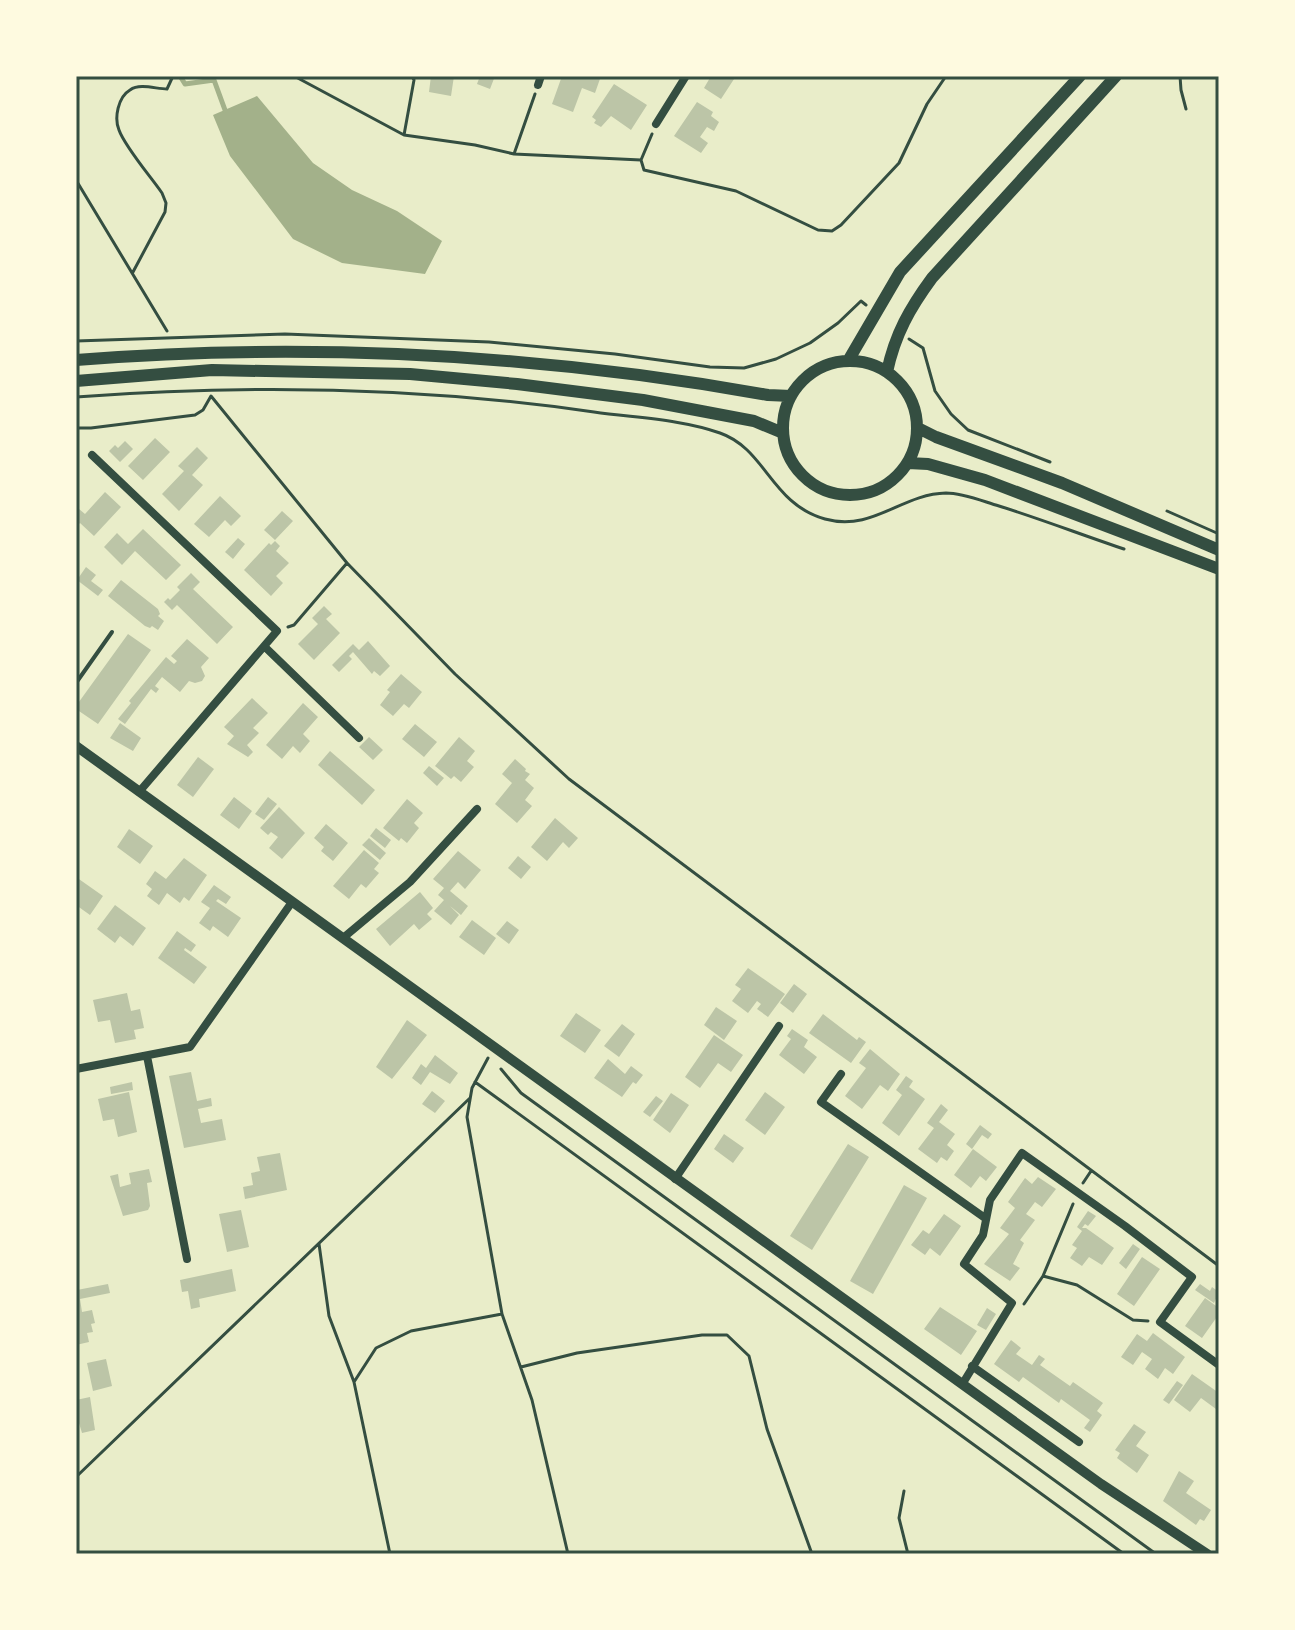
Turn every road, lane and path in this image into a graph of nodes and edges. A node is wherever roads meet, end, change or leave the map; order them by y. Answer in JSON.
{"nodes":[{"id":1,"x":173,"y":76,"type":"edge"},
{"id":2,"x":294,"y":76,"type":"edge"},
{"id":3,"x":412,"y":76,"type":"edge"},
{"id":4,"x":686,"y":76,"type":"edge"},
{"id":5,"x":946,"y":76,"type":"edge"},
{"id":6,"x":1080,"y":76,"type":"edge"},
{"id":7,"x":1116,"y":76,"type":"edge"},
{"id":8,"x":1180,"y":76,"type":"edge"},
{"id":9,"x":539,"y":81,"type":"edge"},
{"id":10,"x":1186,"y":109,"type":"dead end"},
{"id":11,"x":656,"y":124,"type":"joint"},
{"id":12,"x":404,"y":135,"type":"junction"},
{"id":13,"x":514,"y":154,"type":"junction"},
{"id":14,"x":641,"y":160,"type":"junction"},
{"id":15,"x":76,"y":180,"type":"edge"},
{"id":16,"x":133,"y":272,"type":"junction"},
{"id":17,"x":167,"y":331,"type":"dead end"},
{"id":18,"x":77,"y":359,"type":"edge"},
{"id":19,"x":848,"y":361,"type":"junction"},
{"id":20,"x":887,"y":372,"type":"junction"},
{"id":21,"x":76,"y":381,"type":"edge"},
{"id":22,"x":791,"y":396,"type":"junction"},
{"id":23,"x":76,"y":397,"type":"edge"},
{"id":24,"x":76,"y":428,"type":"edge"},
{"id":25,"x":918,"y":428,"type":"junction"},
{"id":26,"x":783,"y":433,"type":"junction"},
{"id":27,"x":92,"y":455,"type":"dead end"},
{"id":28,"x":908,"y":463,"type":"junction"},
{"id":29,"x":1128,"y":550,"type":"dead end"},
{"id":30,"x":1219,"y":550,"type":"edge"},
{"id":31,"x":347,"y":563,"type":"junction"},
{"id":32,"x":1219,"y":569,"type":"edge"},
{"id":33,"x":277,"y":631,"type":"junction"},
{"id":34,"x":112,"y":632,"type":"dead end"},
{"id":35,"x":265,"y":647,"type":"junction"},
{"id":36,"x":76,"y":683,"type":"edge"},
{"id":37,"x":359,"y":738,"type":"dead end"},
{"id":38,"x":76,"y":746,"type":"edge"},
{"id":39,"x":139,"y":792,"type":"junction"},
{"id":40,"x":477,"y":809,"type":"dead end"},
{"id":41,"x":292,"y":902,"type":"junction"},
{"id":42,"x":343,"y":938,"type":"junction"},
{"id":43,"x":779,"y":1026,"type":"dead end"},
{"id":44,"x":493,"y":1047,"type":"junction"},
{"id":45,"x":147,"y":1056,"type":"junction"},
{"id":46,"x":76,"y":1069,"type":"edge"},
{"id":47,"x":841,"y":1074,"type":"dead end"},
{"id":48,"x":475,"y":1082,"type":"junction"},
{"id":49,"x":470,"y":1098,"type":"junction"},
{"id":50,"x":675,"y":1179,"type":"junction"},
{"id":51,"x":1078,"y":1192,"type":"junction"},
{"id":52,"x":985,"y":1218,"type":"junction"},
{"id":53,"x":319,"y":1244,"type":"junction"},
{"id":54,"x":187,"y":1259,"type":"dead end"},
{"id":55,"x":1219,"y":1266,"type":"edge"},
{"id":56,"x":1043,"y":1276,"type":"junction"},
{"id":57,"x":1012,"y":1303,"type":"junction"},
{"id":58,"x":502,"y":1314,"type":"junction"},
{"id":59,"x":1160,"y":1322,"type":"junction"},
{"id":60,"x":1219,"y":1365,"type":"edge"},
{"id":61,"x":972,"y":1366,"type":"junction"},
{"id":62,"x":521,"y":1367,"type":"junction"},
{"id":63,"x":354,"y":1382,"type":"junction"},
{"id":64,"x":963,"y":1383,"type":"junction"},
{"id":65,"x":1079,"y":1442,"type":"dead end"},
{"id":66,"x":76,"y":1477,"type":"edge"},
{"id":67,"x":904,"y":1491,"type":"dead end"},
{"id":68,"x":390,"y":1554,"type":"edge"},
{"id":69,"x":568,"y":1554,"type":"edge"},
{"id":70,"x":812,"y":1554,"type":"edge"},
{"id":71,"x":908,"y":1554,"type":"edge"},
{"id":72,"x":1124,"y":1554,"type":"edge"},
{"id":73,"x":1156,"y":1554,"type":"edge"},
{"id":74,"x":1207,"y":1554,"type":"edge"}],
"edges":[{"from":1,"to":16,"type":"path"},
{"from":2,"to":12,"type":"path"},
{"from":3,"to":12,"type":"path"},
{"from":4,"to":11,"type":"street"},
{"from":5,"to":14,"type":"path"},
{"from":6,"to":19,"type":"main road"},
{"from":7,"to":20,"type":"main road"},
{"from":8,"to":10,"type":"path"},
{"from":9,"to":13,"type":"path"},
{"from":11,"to":14,"type":"path"},
{"from":12,"to":13,"type":"path"},
{"from":13,"to":14,"type":"path"},
{"from":15,"to":16,"type":"path"},
{"from":16,"to":17,"type":"path"},
{"from":18,"to":22,"type":"main road"},
{"from":19,"to":20,"type":"main road"},
{"from":19,"to":22,"type":"main road"},
{"from":20,"to":25,"type":"main road"},
{"from":21,"to":26,"type":"main road"},
{"from":22,"to":26,"type":"main road"},
{"from":23,"to":29,"type":"path"},
{"from":24,"to":31,"type":"path"},
{"from":25,"to":28,"type":"main road"},
{"from":25,"to":30,"type":"main road"},
{"from":26,"to":28,"type":"main road"},
{"from":27,"to":33,"type":"street"},
{"from":28,"to":32,"type":"main road"},
{"from":31,"to":33,"type":"path"},
{"from":31,"to":55,"type":"path"},
{"from":33,"to":35,"type":"street"},
{"from":34,"to":36,"type":"lane"},
{"from":35,"to":37,"type":"street"},
{"from":35,"to":39,"type":"street"},
{"from":38,"to":39,"type":"street"},
{"from":39,"to":41,"type":"street"},
{"from":40,"to":42,"type":"street"},
{"from":41,"to":42,"type":"street"},
{"from":41,"to":45,"type":"street"},
{"from":42,"to":44,"type":"street"},
{"from":43,"to":50,"type":"street"},
{"from":44,"to":48,"type":"path"},
{"from":44,"to":50,"type":"street"},
{"from":44,"to":73,"type":"path"},
{"from":45,"to":46,"type":"street"},
{"from":45,"to":54,"type":"street"},
{"from":47,"to":52,"type":"street"},
{"from":48,"to":49,"type":"path"},
{"from":48,"to":72,"type":"path"},
{"from":49,"to":53,"type":"path"},
{"from":49,"to":58,"type":"path"},
{"from":50,"to":64,"type":"street"},
{"from":51,"to":52,"type":"street"},
{"from":51,"to":56,"type":"path"},
{"from":51,"to":59,"type":"street"},
{"from":52,"to":57,"type":"street"},
{"from":53,"to":63,"type":"path"},
{"from":53,"to":66,"type":"path"},
{"from":56,"to":57,"type":"path"},
{"from":56,"to":59,"type":"path"},
{"from":57,"to":61,"type":"street"},
{"from":58,"to":62,"type":"path"},
{"from":58,"to":63,"type":"path"},
{"from":59,"to":60,"type":"street"},
{"from":61,"to":64,"type":"street"},
{"from":61,"to":65,"type":"street"},
{"from":62,"to":69,"type":"path"},
{"from":62,"to":70,"type":"path"},
{"from":63,"to":68,"type":"path"},
{"from":64,"to":74,"type":"street"},
{"from":67,"to":71,"type":"path"}]}
